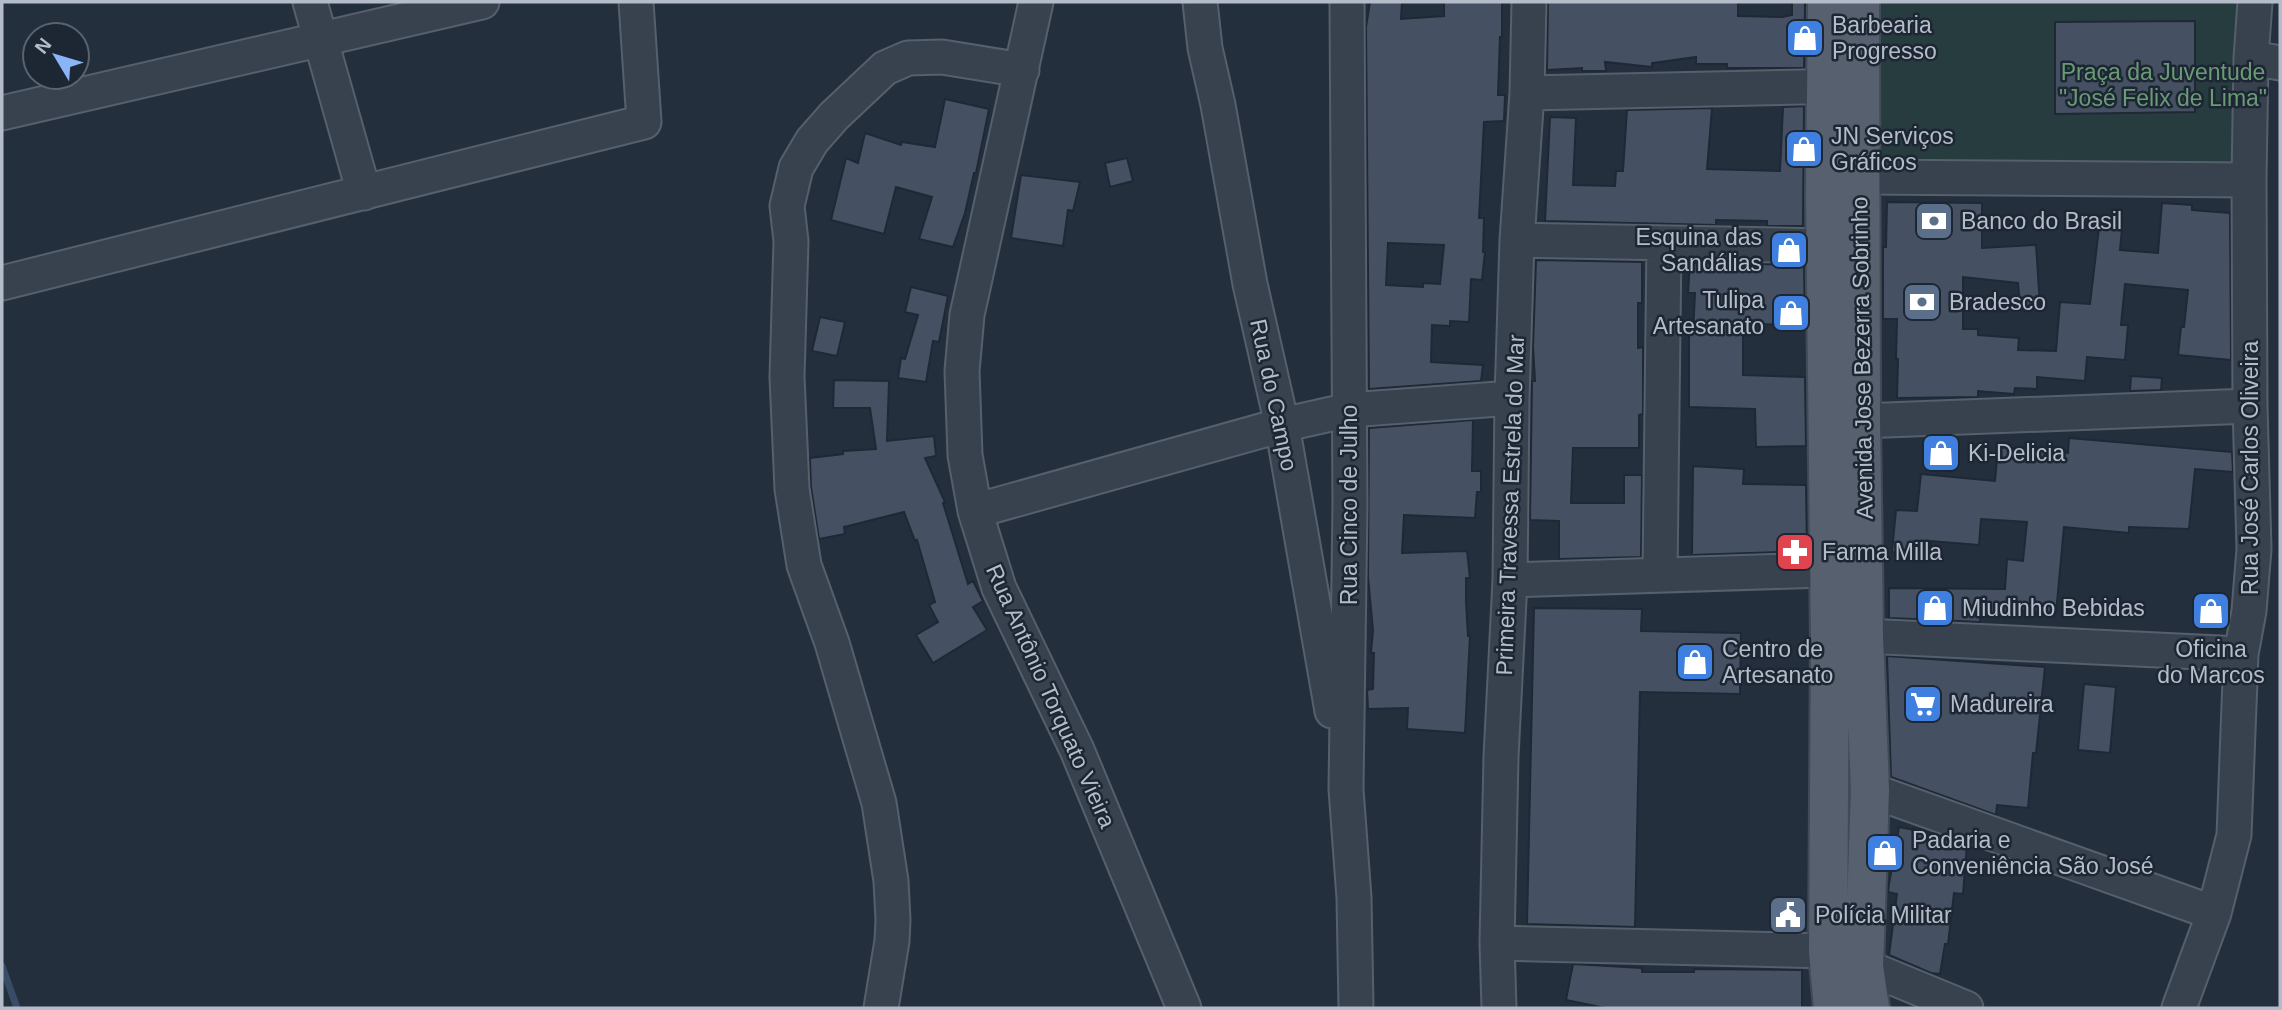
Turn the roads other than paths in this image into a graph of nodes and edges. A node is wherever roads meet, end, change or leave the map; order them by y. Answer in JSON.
{"nodes":[{"id":1,"x":310,"y":2,"type":"edge"},
{"id":2,"x":482,"y":2,"type":"edge"},
{"id":3,"x":636,"y":2,"type":"edge"},
{"id":4,"x":1037,"y":2,"type":"edge"},
{"id":5,"x":1200,"y":2,"type":"edge"},
{"id":6,"x":1347,"y":2,"type":"edge"},
{"id":7,"x":1529,"y":2,"type":"edge"},
{"id":8,"x":1827,"y":2,"type":"edge"},
{"id":9,"x":1860,"y":2,"type":"edge"},
{"id":10,"x":2255,"y":2,"type":"edge"},
{"id":11,"x":321,"y":39,"type":"junction"},
{"id":12,"x":2266,"y":61,"type":"edge"},
{"id":13,"x":1022,"y":70,"type":"junction"},
{"id":14,"x":1843,"y":87,"type":"junction"},
{"id":15,"x":1527,"y":93,"type":"junction"},
{"id":16,"x":2,"y":113,"type":"edge"},
{"id":17,"x":1861,"y":177,"type":"junction"},
{"id":18,"x":2249,"y":180,"type":"junction"},
{"id":19,"x":365,"y":192,"type":"junction"},
{"id":20,"x":1517,"y":240,"type":"junction"},
{"id":21,"x":1664,"y":244,"type":"junction"},
{"id":22,"x":1826,"y":246,"type":"junction"},
{"id":23,"x":2,"y":284,"type":"edge"},
{"id":24,"x":1512,"y":398,"type":"junction"},
{"id":25,"x":2250,"y":406,"type":"junction"},
{"id":26,"x":1349,"y":410,"type":"junction"},
{"id":27,"x":1861,"y":421,"type":"junction"},
{"id":28,"x":1282,"y":425,"type":"junction"},
{"id":29,"x":975,"y":511,"type":"junction"},
{"id":30,"x":1847,"y":570,"type":"junction"},
{"id":31,"x":1660,"y":574,"type":"junction"},
{"id":32,"x":1510,"y":580,"type":"junction"},
{"id":33,"x":1864,"y":636,"type":"junction"},
{"id":34,"x":2241,"y":654,"type":"junction"},
{"id":35,"x":1346,"y":789,"type":"junction"},
{"id":36,"x":1870,"y":790,"type":"junction"},
{"id":37,"x":2214,"y":913,"type":"junction"},
{"id":38,"x":1497,"y":943,"type":"junction"},
{"id":39,"x":1828,"y":951,"type":"junction"},
{"id":40,"x":1864,"y":966,"type":"junction"},
{"id":41,"x":881,"y":1008,"type":"edge"},
{"id":42,"x":1184,"y":1008,"type":"edge"},
{"id":43,"x":1356,"y":1008,"type":"edge"},
{"id":44,"x":1499,"y":1008,"type":"edge"},
{"id":45,"x":1833,"y":1008,"type":"edge"},
{"id":46,"x":1870,"y":1008,"type":"edge"},
{"id":47,"x":1966,"y":1008,"type":"edge"},
{"id":48,"x":2179,"y":1008,"type":"edge"}],
"edges":[{"from":1,"to":11,"type":"street"},
{"from":2,"to":11,"type":"street"},
{"from":3,"to":19,"type":"street"},
{"from":4,"to":13,"type":"street","name":"Rua Antônio Torquato Vieira"},
{"from":5,"to":28,"type":"street","name":"Rua do Campo"},
{"from":6,"to":26,"type":"street","name":"Rua Cinco de Julho"},
{"from":7,"to":15,"type":"street","name":"Primeira Travessa Estrela do Mar"},
{"from":8,"to":14,"type":"main road","name":"Avenida Jose Bezerra Sobrinho"},
{"from":9,"to":14,"type":"main road","name":"Avenida Jose Bezerra Sobrinho"},
{"from":10,"to":12,"type":"street","name":"Rua José Carlos Oliveira"},
{"from":11,"to":16,"type":"street"},
{"from":11,"to":19,"type":"street"},
{"from":12,"to":18,"type":"street","name":"Rua José Carlos Oliveira"},
{"from":13,"to":29,"type":"street","name":"Rua Antônio Torquato Vieira"},
{"from":13,"to":41,"type":"street"},
{"from":14,"to":15,"type":"street"},
{"from":14,"to":17,"type":"main road","name":"Avenida Jose Bezerra Sobrinho"},
{"from":14,"to":22,"type":"main road","name":"Avenida Jose Bezerra Sobrinho"},
{"from":15,"to":20,"type":"street","name":"Primeira Travessa Estrela do Mar"},
{"from":17,"to":18,"type":"street"},
{"from":17,"to":27,"type":"main road","name":"Avenida Jose Bezerra Sobrinho"},
{"from":18,"to":25,"type":"street","name":"Rua José Carlos Oliveira"},
{"from":19,"to":23,"type":"street"},
{"from":20,"to":21,"type":"street"},
{"from":20,"to":24,"type":"street","name":"Primeira Travessa Estrela do Mar"},
{"from":21,"to":22,"type":"street"},
{"from":21,"to":31,"type":"street"},
{"from":22,"to":30,"type":"main road","name":"Avenida Jose Bezerra Sobrinho"},
{"from":24,"to":26,"type":"street"},
{"from":24,"to":32,"type":"street","name":"Primeira Travessa Estrela do Mar"},
{"from":25,"to":27,"type":"street"},
{"from":25,"to":34,"type":"street","name":"Rua José Carlos Oliveira"},
{"from":26,"to":28,"type":"street"},
{"from":26,"to":35,"type":"street","name":"Rua Cinco de Julho"},
{"from":27,"to":30,"type":"main road","name":"Avenida Jose Bezerra Sobrinho"},
{"from":28,"to":29,"type":"street"},
{"from":28,"to":35,"type":"street","name":"Rua do Campo"},
{"from":29,"to":42,"type":"street","name":"Rua Antônio Torquato Vieira"},
{"from":30,"to":31,"type":"street"},
{"from":30,"to":33,"type":"main road","name":"Avenida Jose Bezerra Sobrinho"},
{"from":30,"to":39,"type":"main road","name":"Avenida Jose Bezerra Sobrinho"},
{"from":31,"to":32,"type":"street"},
{"from":32,"to":38,"type":"street","name":"Primeira Travessa Estrela do Mar"},
{"from":33,"to":34,"type":"street"},
{"from":33,"to":36,"type":"main road","name":"Avenida Jose Bezerra Sobrinho"},
{"from":34,"to":37,"type":"street","name":"Rua José Carlos Oliveira"},
{"from":35,"to":43,"type":"street","name":"Rua Cinco de Julho"},
{"from":36,"to":37,"type":"street"},
{"from":36,"to":40,"type":"main road","name":"Avenida Jose Bezerra Sobrinho"},
{"from":37,"to":48,"type":"street","name":"Rua José Carlos Oliveira"},
{"from":38,"to":39,"type":"street"},
{"from":38,"to":44,"type":"street","name":"Primeira Travessa Estrela do Mar"},
{"from":39,"to":40,"type":"main road"},
{"from":39,"to":45,"type":"main road","name":"Avenida Jose Bezerra Sobrinho"},
{"from":40,"to":46,"type":"main road","name":"Avenida Jose Bezerra Sobrinho"},
{"from":40,"to":47,"type":"street"}]}
